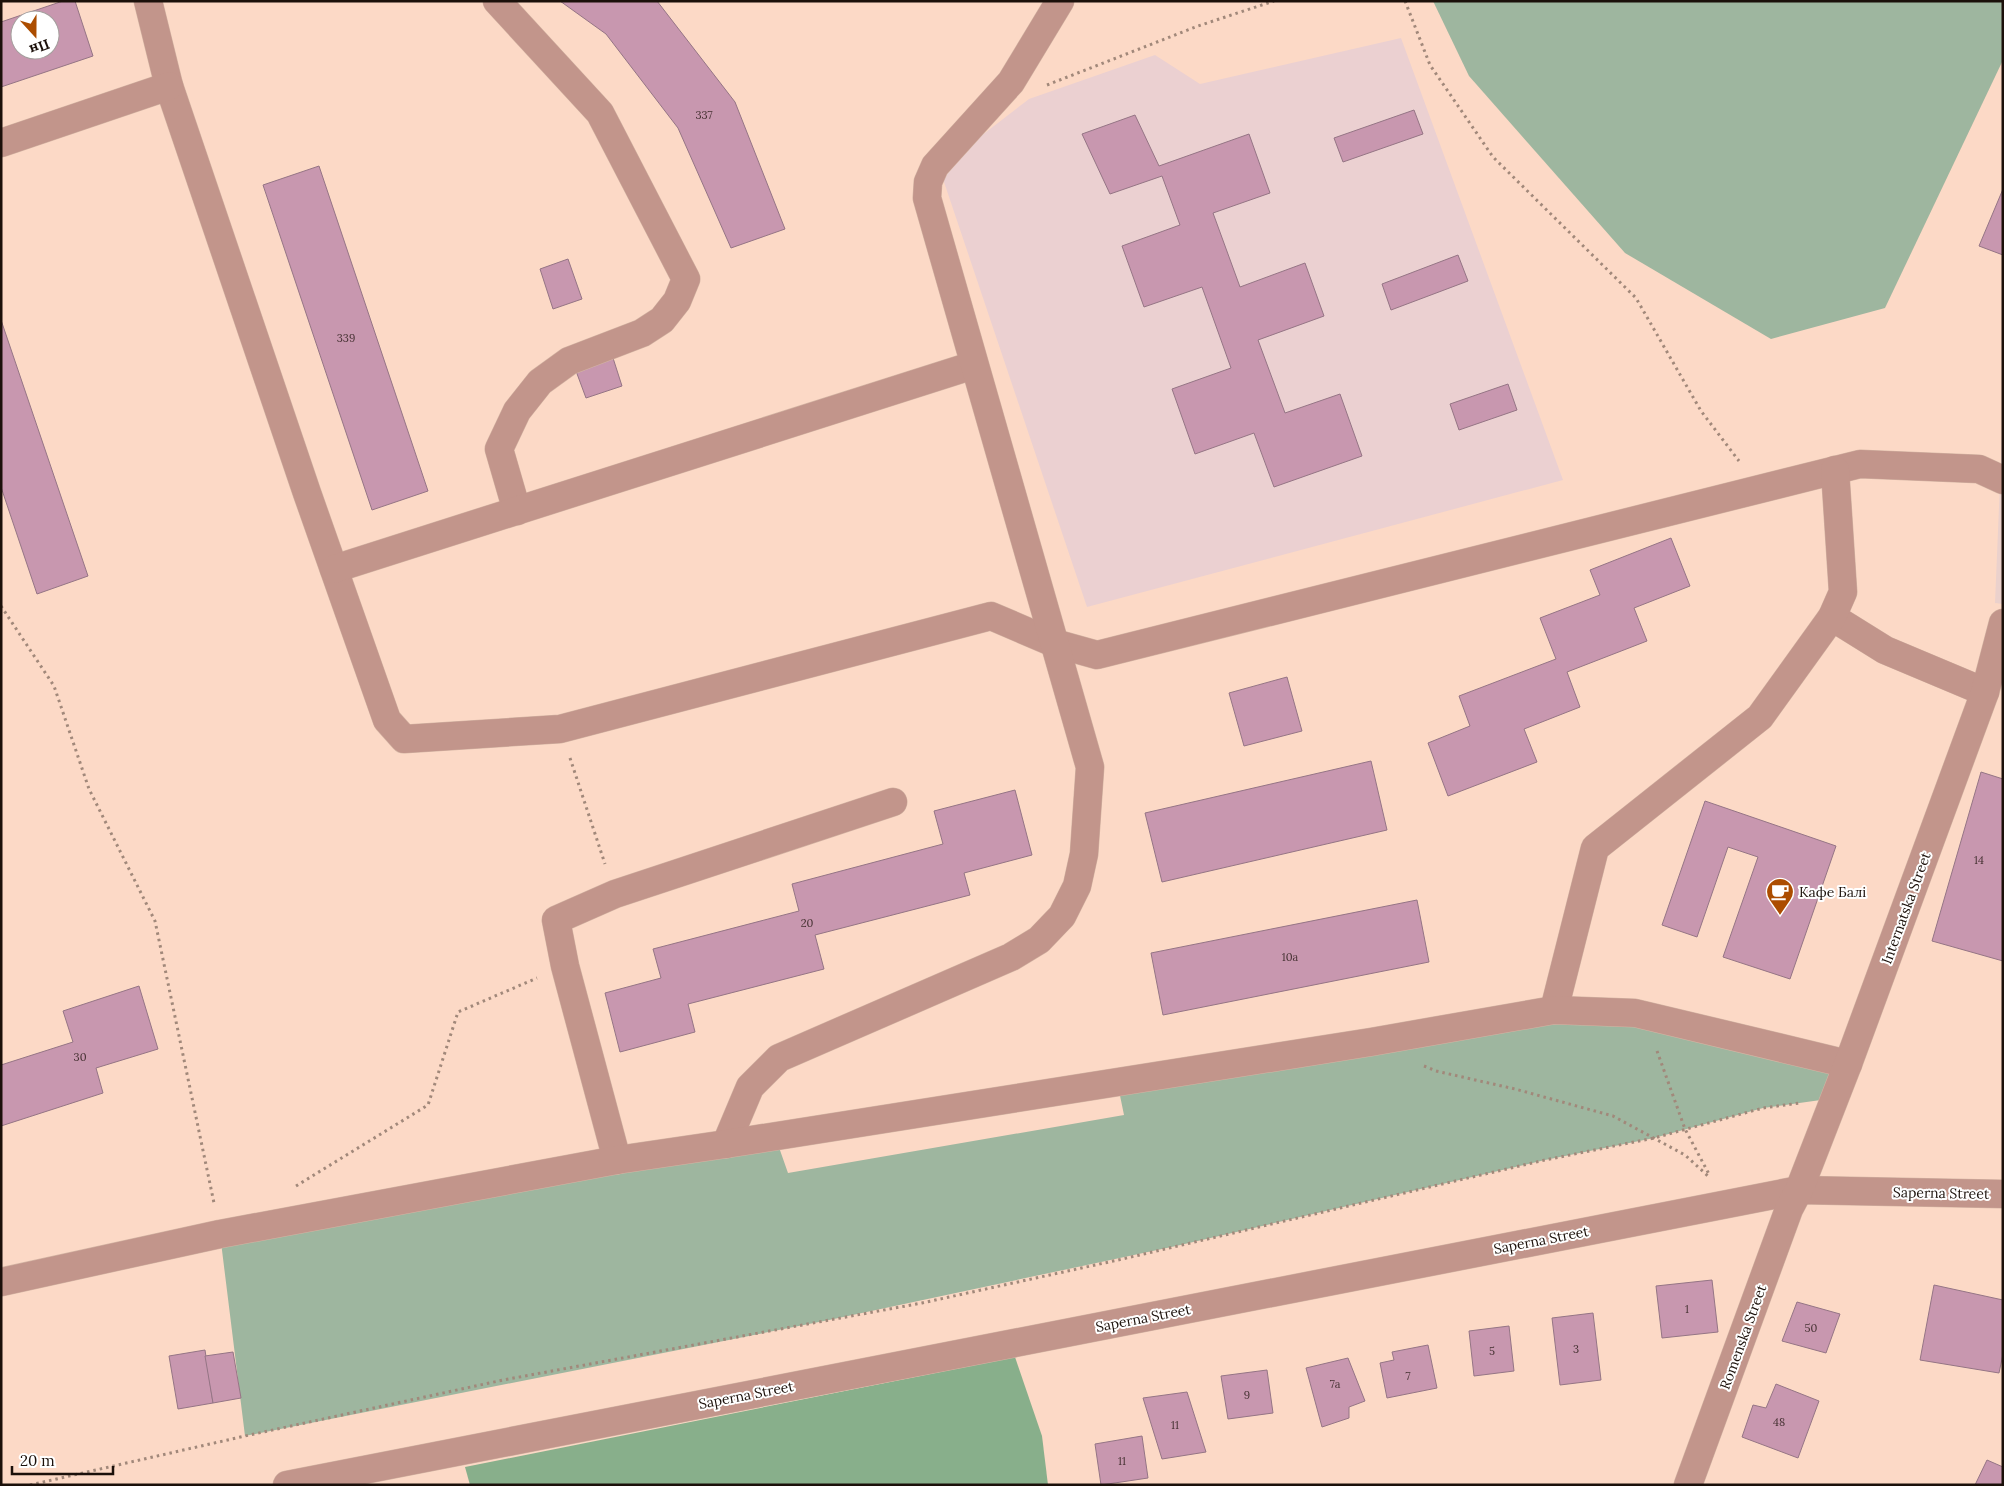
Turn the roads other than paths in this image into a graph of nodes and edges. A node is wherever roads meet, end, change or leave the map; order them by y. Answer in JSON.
{"nodes":[{"id":1,"x":148,"y":1,"type":"edge"},
{"id":2,"x":496,"y":1,"type":"edge"},
{"id":3,"x":1060,"y":1,"type":"edge"},
{"id":4,"x":169,"y":86,"type":"junction"},
{"id":5,"x":1,"y":143,"type":"edge"},
{"id":6,"x":974,"y":365,"type":"junction"},
{"id":7,"x":1835,"y":470,"type":"junction"},
{"id":8,"x":2003,"y":480,"type":"edge"},
{"id":9,"x":517,"y":511,"type":"junction"},
{"id":10,"x":334,"y":569,"type":"junction"},
{"id":11,"x":1832,"y":617,"type":"junction"},
{"id":12,"x":2003,"y":623,"type":"edge"},
{"id":13,"x":1054,"y":643,"type":"junction"},
{"id":14,"x":1985,"y":692,"type":"junction"},
{"id":15,"x":893,"y":802,"type":"dead end"},
{"id":16,"x":1554,"y":1010,"type":"junction"},
{"id":17,"x":1848,"y":1064,"type":"junction"},
{"id":18,"x":726,"y":1144,"type":"junction"},
{"id":19,"x":617,"y":1160,"type":"junction"},
{"id":20,"x":1799,"y":1190,"type":"junction"},
{"id":21,"x":2003,"y":1194,"type":"edge"},
{"id":22,"x":1,"y":1282,"type":"edge"},
{"id":23,"x":332,"y":1480,"type":"edge"},
{"id":24,"x":287,"y":1485,"type":"edge"},
{"id":25,"x":1688,"y":1485,"type":"edge"}],
"edges":[{"from":1,"to":4,"type":"street"},
{"from":2,"to":9,"type":"street"},
{"from":3,"to":6,"type":"street"},
{"from":4,"to":5,"type":"street"},
{"from":4,"to":10,"type":"street"},
{"from":6,"to":9,"type":"street"},
{"from":6,"to":13,"type":"street"},
{"from":7,"to":8,"type":"street"},
{"from":7,"to":11,"type":"street"},
{"from":7,"to":13,"type":"street"},
{"from":9,"to":10,"type":"street"},
{"from":10,"to":13,"type":"street"},
{"from":11,"to":14,"type":"street"},
{"from":11,"to":16,"type":"street"},
{"from":12,"to":14,"type":"street","name":"Internatska Street"},
{"from":13,"to":18,"type":"street"},
{"from":14,"to":17,"type":"street","name":"Internatska Street"},
{"from":15,"to":19,"type":"street"},
{"from":16,"to":17,"type":"street"},
{"from":16,"to":18,"type":"street"},
{"from":17,"to":20,"type":"street","name":"Internatska Street"},
{"from":18,"to":19,"type":"street"},
{"from":19,"to":22,"type":"street"},
{"from":20,"to":21,"type":"street","name":"Saperna Street"},
{"from":20,"to":23,"type":"street","name":"Saperna Street"},
{"from":20,"to":25,"type":"street","name":"Romenska Street"},
{"from":23,"to":24,"type":"street","name":"Saperna Street"}]}
